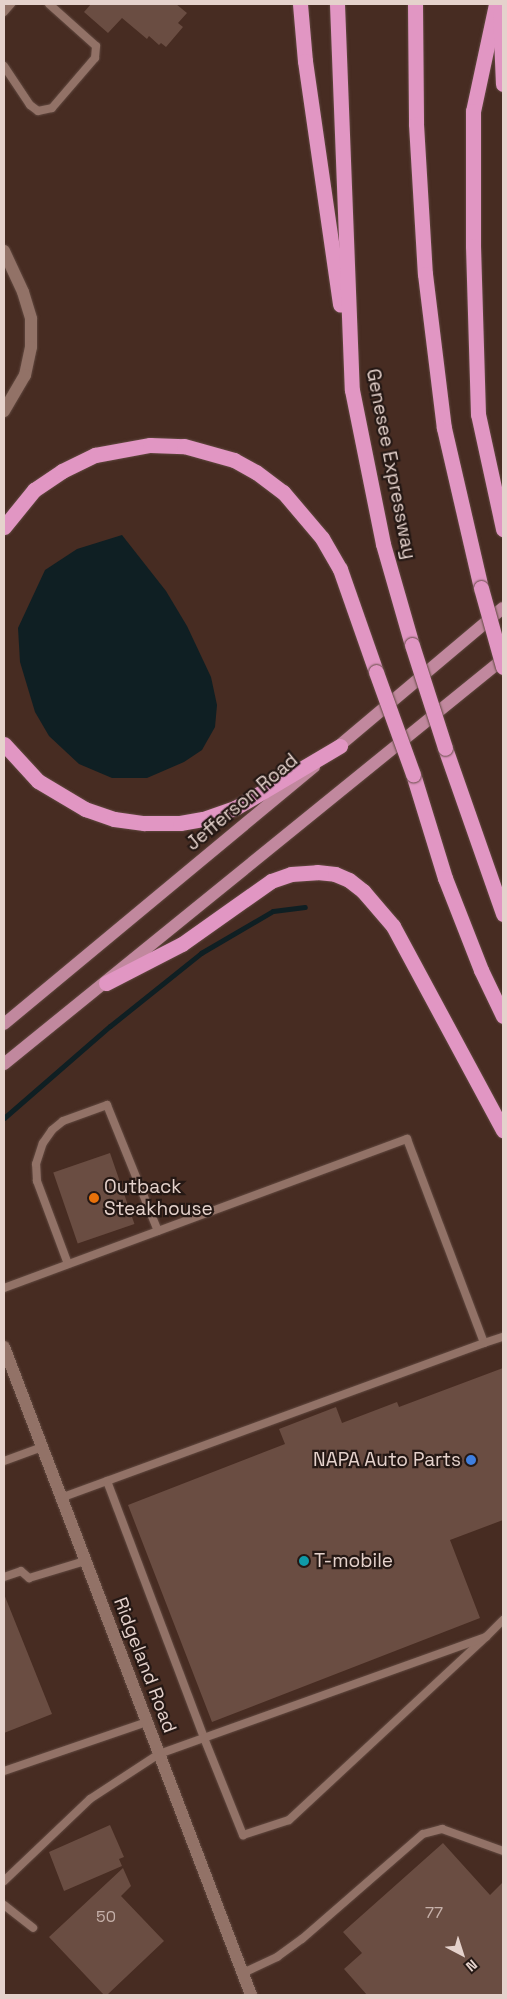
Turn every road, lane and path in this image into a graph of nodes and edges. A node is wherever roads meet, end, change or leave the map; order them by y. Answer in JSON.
{"nodes":[{"id":1,"x":10,"y":4,"type":"edge"},
{"id":2,"x":49,"y":4,"type":"edge"},
{"id":3,"x":300,"y":4,"type":"edge"},
{"id":4,"x":337,"y":4,"type":"edge"},
{"id":5,"x":415,"y":4,"type":"edge"},
{"id":6,"x":498,"y":4,"type":"edge"},
{"id":7,"x":4,"y":12,"type":"edge"},
{"id":8,"x":4,"y":66,"type":"edge"},
{"id":9,"x":503,"y":84,"type":"edge"},
{"id":10,"x":4,"y":251,"type":"edge"},
{"id":11,"x":352,"y":390,"type":"junction"},
{"id":12,"x":4,"y":411,"type":"edge"},
{"id":13,"x":4,"y":527,"type":"edge"},
{"id":14,"x":503,"y":529,"type":"edge"},
{"id":15,"x":503,"y":608,"type":"edge"},
{"id":16,"x":503,"y":659,"type":"edge"},
{"id":17,"x":503,"y":667,"type":"edge"},
{"id":18,"x":4,"y":744,"type":"edge"},
{"id":19,"x":340,"y":746,"type":"junction"},
{"id":20,"x":503,"y":914,"type":"edge"},
{"id":21,"x":106,"y":983,"type":"junction"},
{"id":22,"x":503,"y":1016,"type":"edge"},
{"id":23,"x":4,"y":1024,"type":"edge"},
{"id":24,"x":4,"y":1064,"type":"edge"},
{"id":25,"x":503,"y":1130,"type":"edge"},
{"id":26,"x":158,"y":1231,"type":"junction"},
{"id":27,"x":68,"y":1264,"type":"junction"},
{"id":28,"x":4,"y":1288,"type":"edge"},
{"id":29,"x":503,"y":1336,"type":"edge"},
{"id":30,"x":484,"y":1343,"type":"junction"},
{"id":31,"x":4,"y":1348,"type":"edge"},
{"id":32,"x":42,"y":1447,"type":"junction"},
{"id":33,"x":4,"y":1461,"type":"edge"},
{"id":34,"x":107,"y":1481,"type":"junction"},
{"id":35,"x":61,"y":1498,"type":"junction"},
{"id":36,"x":85,"y":1561,"type":"junction"},
{"id":37,"x":4,"y":1577,"type":"edge"},
{"id":38,"x":503,"y":1620,"type":"edge"},
{"id":39,"x":486,"y":1637,"type":"junction"},
{"id":40,"x":147,"y":1722,"type":"junction"},
{"id":41,"x":204,"y":1738,"type":"junction"},
{"id":42,"x":159,"y":1754,"type":"junction"},
{"id":43,"x":4,"y":1771,"type":"edge"},
{"id":44,"x":503,"y":1851,"type":"edge"},
{"id":45,"x":4,"y":1881,"type":"edge"},
{"id":46,"x":4,"y":1905,"type":"edge"},
{"id":47,"x":33,"y":1928,"type":"dead end"},
{"id":48,"x":242,"y":1973,"type":"junction"},
{"id":49,"x":251,"y":1995,"type":"edge"}],
"edges":[{"from":1,"to":7,"type":"lane"},
{"from":2,"to":8,"type":"lane"},
{"from":3,"to":11,"type":"highway"},
{"from":4,"to":11,"type":"highway","name":"Genesee Expressway"},
{"from":5,"to":17,"type":"highway","bridge":true},
{"from":6,"to":9,"type":"highway"},
{"from":6,"to":14,"type":"highway"},
{"from":10,"to":12,"type":"street"},
{"from":11,"to":20,"type":"highway","name":"Genesee Expressway","bridge":true},
{"from":13,"to":22,"type":"highway","bridge":true},
{"from":15,"to":19,"type":"main road","name":"Jefferson Road"},
{"from":16,"to":21,"type":"main road"},
{"from":18,"to":19,"type":"highway"},
{"from":19,"to":23,"type":"main road","name":"Jefferson Road"},
{"from":21,"to":24,"type":"main road"},
{"from":21,"to":25,"type":"highway"},
{"from":26,"to":27,"type":"lane"},
{"from":26,"to":27,"type":"lane"},
{"from":26,"to":30,"type":"lane"},
{"from":27,"to":28,"type":"lane"},
{"from":29,"to":30,"type":"lane"},
{"from":30,"to":34,"type":"lane"},
{"from":31,"to":32,"type":"street","name":"Ridgeland Road"},
{"from":32,"to":33,"type":"lane"},
{"from":32,"to":35,"type":"street","name":"Ridgeland Road"},
{"from":34,"to":35,"type":"lane"},
{"from":34,"to":41,"type":"lane"},
{"from":35,"to":36,"type":"street","name":"Ridgeland Road"},
{"from":36,"to":37,"type":"lane"},
{"from":36,"to":40,"type":"street","name":"Ridgeland Road"},
{"from":38,"to":39,"type":"lane"},
{"from":39,"to":41,"type":"lane"},
{"from":39,"to":41,"type":"lane"},
{"from":40,"to":42,"type":"street","name":"Ridgeland Road"},
{"from":40,"to":43,"type":"lane"},
{"from":41,"to":42,"type":"lane"},
{"from":42,"to":45,"type":"lane"},
{"from":42,"to":48,"type":"street","name":"Ridgeland Road"},
{"from":44,"to":48,"type":"lane"},
{"from":46,"to":47,"type":"lane"},
{"from":48,"to":49,"type":"street","name":"Ridgeland Road"}]}
